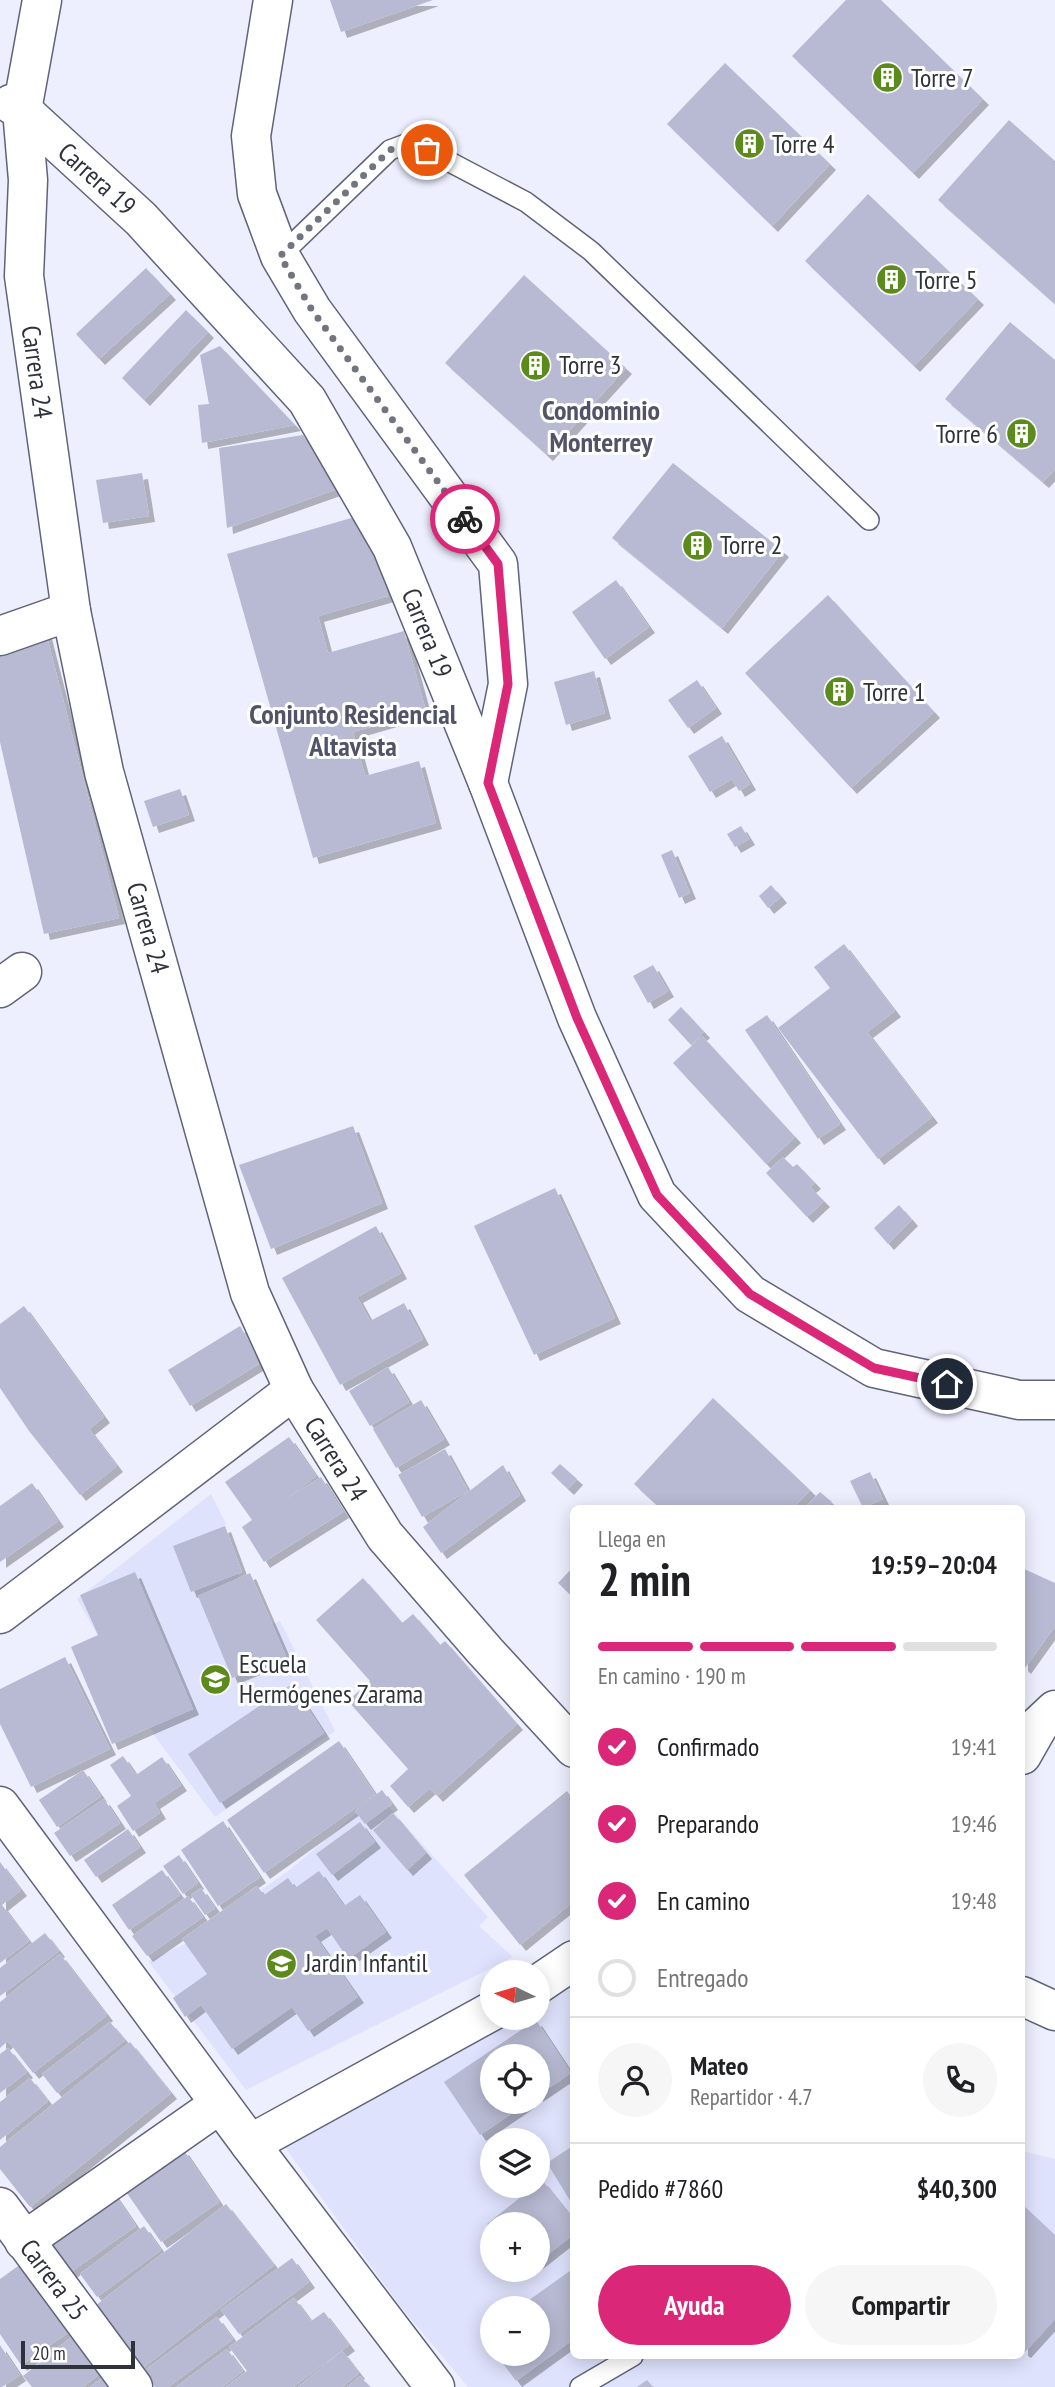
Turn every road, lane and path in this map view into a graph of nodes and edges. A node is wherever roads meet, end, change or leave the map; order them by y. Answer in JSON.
{"nodes":[{"id":1,"x":43,"y":0,"type":"edge"},
{"id":2,"x":273,"y":0,"type":"edge"},
{"id":3,"x":11,"y":104,"type":"edge"},
{"id":4,"x":280,"y":256,"type":"junction"},
{"id":5,"x":869,"y":520,"type":"dead end"},
{"id":6,"x":71,"y":611,"type":"junction"},
{"id":7,"x":0,"y":636,"type":"edge"},
{"id":8,"x":488,"y":783,"type":"junction"},
{"id":9,"x":294,"y":1390,"type":"junction"},
{"id":10,"x":1055,"y":1400,"type":"edge"},
{"id":11,"x":0,"y":1614,"type":"edge"},
{"id":12,"x":1055,"y":1710,"type":"edge"},
{"id":13,"x":570,"y":1744,"type":"edge"},
{"id":14,"x":1025,"y":1750,"type":"edge"},
{"id":15,"x":0,"y":1806,"type":"edge"},
{"id":16,"x":570,"y":1963,"type":"edge"},
{"id":17,"x":550,"y":1976,"type":"edge"},
{"id":18,"x":1025,"y":1997,"type":"edge"},
{"id":19,"x":1055,"y":2011,"type":"edge"},
{"id":20,"x":480,"y":2018,"type":"edge"},
{"id":21,"x":220,"y":2104,"type":"junction"},
{"id":22,"x":250,"y":2144,"type":"junction"},
{"id":23,"x":0,"y":2207,"type":"edge"},
{"id":24,"x":24,"y":2241,"type":"junction"},
{"id":25,"x":628,"y":2359,"type":"edge"},
{"id":26,"x":133,"y":2387,"type":"edge"},
{"id":27,"x":435,"y":2387,"type":"edge"},
{"id":28,"x":580,"y":2387,"type":"edge"}],
"edges":[{"from":1,"to":3,"type":"street","name":"Carrera 24"},
{"from":2,"to":4,"type":"street"},
{"from":3,"to":6,"type":"street","name":"Carrera 24"},
{"from":3,"to":8,"type":"street","name":"Carrera 19"},
{"from":4,"to":5,"type":"lane"},
{"from":4,"to":8,"type":"street"},
{"from":6,"to":7,"type":"street"},
{"from":6,"to":9,"type":"street","name":"Carrera 24"},
{"from":8,"to":10,"type":"street","name":"Carrera 19"},
{"from":9,"to":11,"type":"street"},
{"from":9,"to":13,"type":"street","name":"Carrera 24"},
{"from":12,"to":14,"type":"street"},
{"from":15,"to":21,"type":"street"},
{"from":16,"to":17,"type":"street"},
{"from":18,"to":19,"type":"street"},
{"from":20,"to":22,"type":"street"},
{"from":21,"to":22,"type":"street"},
{"from":21,"to":24,"type":"street"},
{"from":22,"to":27,"type":"street"},
{"from":23,"to":24,"type":"street","name":"Carrera 25"},
{"from":24,"to":26,"type":"street","name":"Carrera 25"},
{"from":25,"to":28,"type":"lane"}]}
